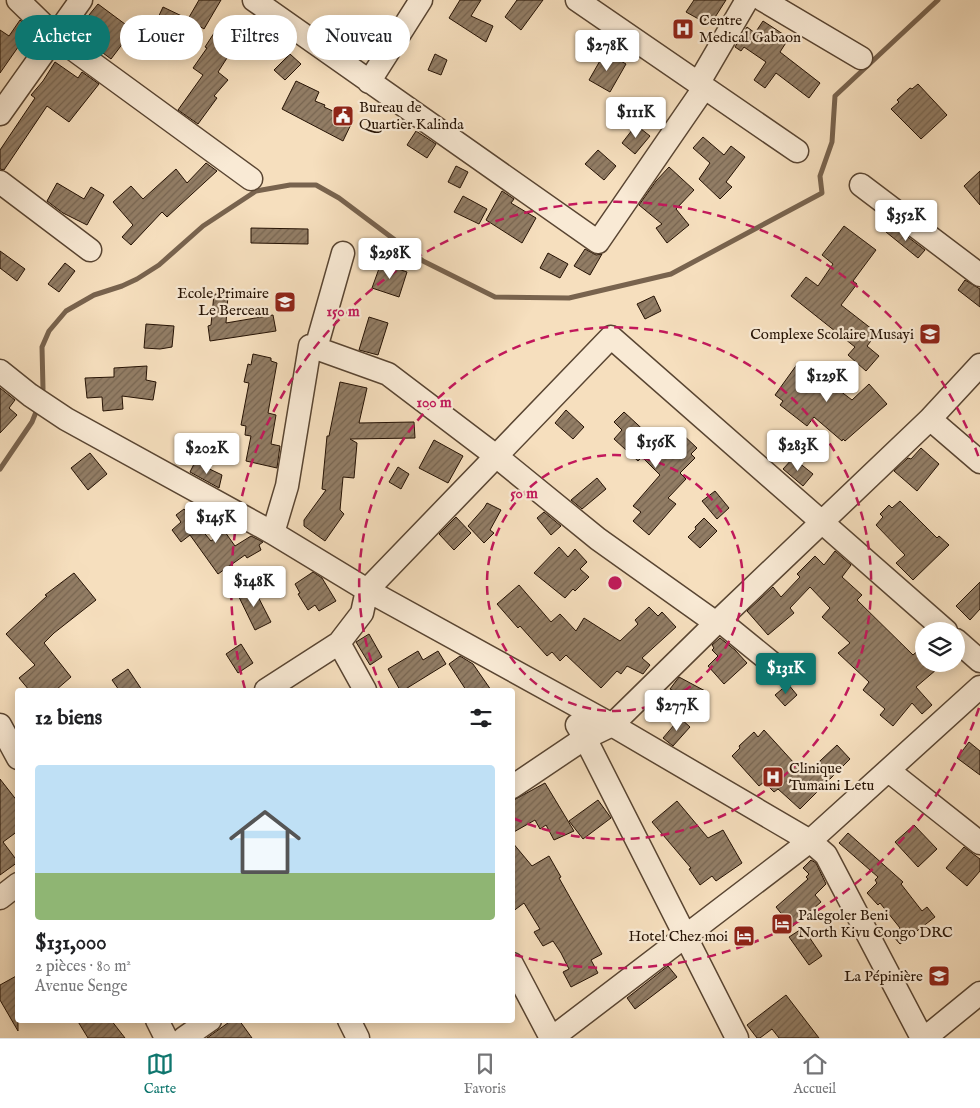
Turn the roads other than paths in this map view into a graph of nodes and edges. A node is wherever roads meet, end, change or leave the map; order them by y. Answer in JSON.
{"nodes":[{"id":1,"x":18,"y":0,"type":"edge"},
{"id":2,"x":81,"y":0,"type":"edge"},
{"id":3,"x":254,"y":0,"type":"edge"},
{"id":4,"x":421,"y":0,"type":"edge"},
{"id":5,"x":577,"y":0,"type":"edge"},
{"id":6,"x":746,"y":0,"type":"edge"},
{"id":7,"x":763,"y":0,"type":"edge"},
{"id":8,"x":34,"y":15,"type":"edge"},
{"id":9,"x":71,"y":15,"type":"edge"},
{"id":10,"x":861,"y":58,"type":"dead end"},
{"id":11,"x":39,"y":60,"type":"edge"},
{"id":12,"x":89,"y":60,"type":"edge"},
{"id":13,"x":369,"y":82,"type":"junction"},
{"id":14,"x":701,"y":86,"type":"junction"},
{"id":15,"x":0,"y":114,"type":"edge"},
{"id":16,"x":797,"y":151,"type":"dead end"},
{"id":17,"x":251,"y":179,"type":"dead end"},
{"id":18,"x":0,"y":182,"type":"edge"},
{"id":19,"x":861,"y":186,"type":"dead end"},
{"id":20,"x":90,"y":250,"type":"dead end"},
{"id":21,"x":343,"y":253,"type":"dead end"},
{"id":22,"x":980,"y":275,"type":"edge"},
{"id":23,"x":316,"y":348,"type":"junction"},
{"id":24,"x":980,"y":365,"type":"edge"},
{"id":25,"x":0,"y":371,"type":"edge"},
{"id":26,"x":930,"y":419,"type":"junction"},
{"id":27,"x":496,"y":456,"type":"junction"},
{"id":28,"x":980,"y":462,"type":"edge"},
{"id":29,"x":822,"y":522,"type":"junction"},
{"id":30,"x":272,"y":533,"type":"junction"},
{"id":31,"x":367,"y":590,"type":"junction"},
{"id":32,"x":718,"y":622,"type":"junction"},
{"id":33,"x":936,"y":622,"type":"edge"},
{"id":34,"x":338,"y":643,"type":"junction"},
{"id":35,"x":965,"y":648,"type":"edge"},
{"id":36,"x":980,"y":661,"type":"edge"},
{"id":37,"x":773,"y":664,"type":"dead end"},
{"id":38,"x":980,"y":687,"type":"edge"},
{"id":39,"x":269,"y":688,"type":"edge"},
{"id":40,"x":364,"y":688,"type":"edge"},
{"id":41,"x":557,"y":695,"type":"junction"},
{"id":42,"x":0,"y":725,"type":"edge"},
{"id":43,"x":612,"y":726,"type":"junction"},
{"id":44,"x":585,"y":738,"type":"junction"},
{"id":45,"x":15,"y":752,"type":"edge"},
{"id":46,"x":889,"y":771,"type":"junction"},
{"id":47,"x":515,"y":785,"type":"edge"},
{"id":48,"x":810,"y":841,"type":"junction"},
{"id":49,"x":980,"y":843,"type":"edge"},
{"id":50,"x":15,"y":886,"type":"edge"},
{"id":51,"x":0,"y":898,"type":"edge"},
{"id":52,"x":686,"y":935,"type":"junction"},
{"id":53,"x":515,"y":970,"type":"edge"},
{"id":54,"x":980,"y":993,"type":"edge"},
{"id":55,"x":158,"y":1023,"type":"edge"},
{"id":56,"x":206,"y":1023,"type":"edge"},
{"id":57,"x":350,"y":1023,"type":"edge"},
{"id":58,"x":166,"y":1038,"type":"edge"},
{"id":59,"x":184,"y":1038,"type":"edge"},
{"id":60,"x":358,"y":1038,"type":"edge"},
{"id":61,"x":551,"y":1038,"type":"edge"},
{"id":62,"x":737,"y":1038,"type":"edge"},
{"id":63,"x":924,"y":1038,"type":"edge"}],
"edges":[{"from":1,"to":8,"type":"street"},
{"from":2,"to":9,"type":"street"},
{"from":3,"to":13,"type":"street"},
{"from":4,"to":13,"type":"street"},
{"from":5,"to":14,"type":"street"},
{"from":6,"to":14,"type":"street"},
{"from":7,"to":10,"type":"street"},
{"from":11,"to":15,"type":"street"},
{"from":12,"to":17,"type":"street"},
{"from":13,"to":14,"type":"street"},
{"from":14,"to":16,"type":"street"},
{"from":18,"to":20,"type":"street"},
{"from":19,"to":22,"type":"street"},
{"from":21,"to":23,"type":"street"},
{"from":23,"to":27,"type":"street"},
{"from":23,"to":30,"type":"street"},
{"from":24,"to":26,"type":"street"},
{"from":25,"to":30,"type":"street"},
{"from":26,"to":28,"type":"street"},
{"from":26,"to":29,"type":"street"},
{"from":27,"to":29,"type":"street"},
{"from":27,"to":31,"type":"street"},
{"from":27,"to":32,"type":"street"},
{"from":29,"to":32,"type":"street"},
{"from":29,"to":33,"type":"street"},
{"from":30,"to":31,"type":"street"},
{"from":31,"to":34,"type":"street"},
{"from":31,"to":41,"type":"street"},
{"from":32,"to":37,"type":"street"},
{"from":32,"to":43,"type":"street"},
{"from":34,"to":39,"type":"street"},
{"from":34,"to":40,"type":"street"},
{"from":35,"to":36,"type":"street"},
{"from":38,"to":46,"type":"street"},
{"from":41,"to":43,"type":"street"},
{"from":41,"to":44,"type":"street"},
{"from":42,"to":45,"type":"street"},
{"from":43,"to":44,"type":"street"},
{"from":43,"to":48,"type":"street"},
{"from":44,"to":47,"type":"street"},
{"from":44,"to":52,"type":"street"},
{"from":46,"to":48,"type":"street"},
{"from":46,"to":49,"type":"street"},
{"from":48,"to":52,"type":"street"},
{"from":48,"to":63,"type":"street"},
{"from":50,"to":51,"type":"street"},
{"from":52,"to":61,"type":"street"},
{"from":52,"to":62,"type":"street"},
{"from":53,"to":61,"type":"street"},
{"from":54,"to":63,"type":"street"},
{"from":55,"to":58,"type":"street"},
{"from":56,"to":59,"type":"street"},
{"from":57,"to":60,"type":"street"}]}
